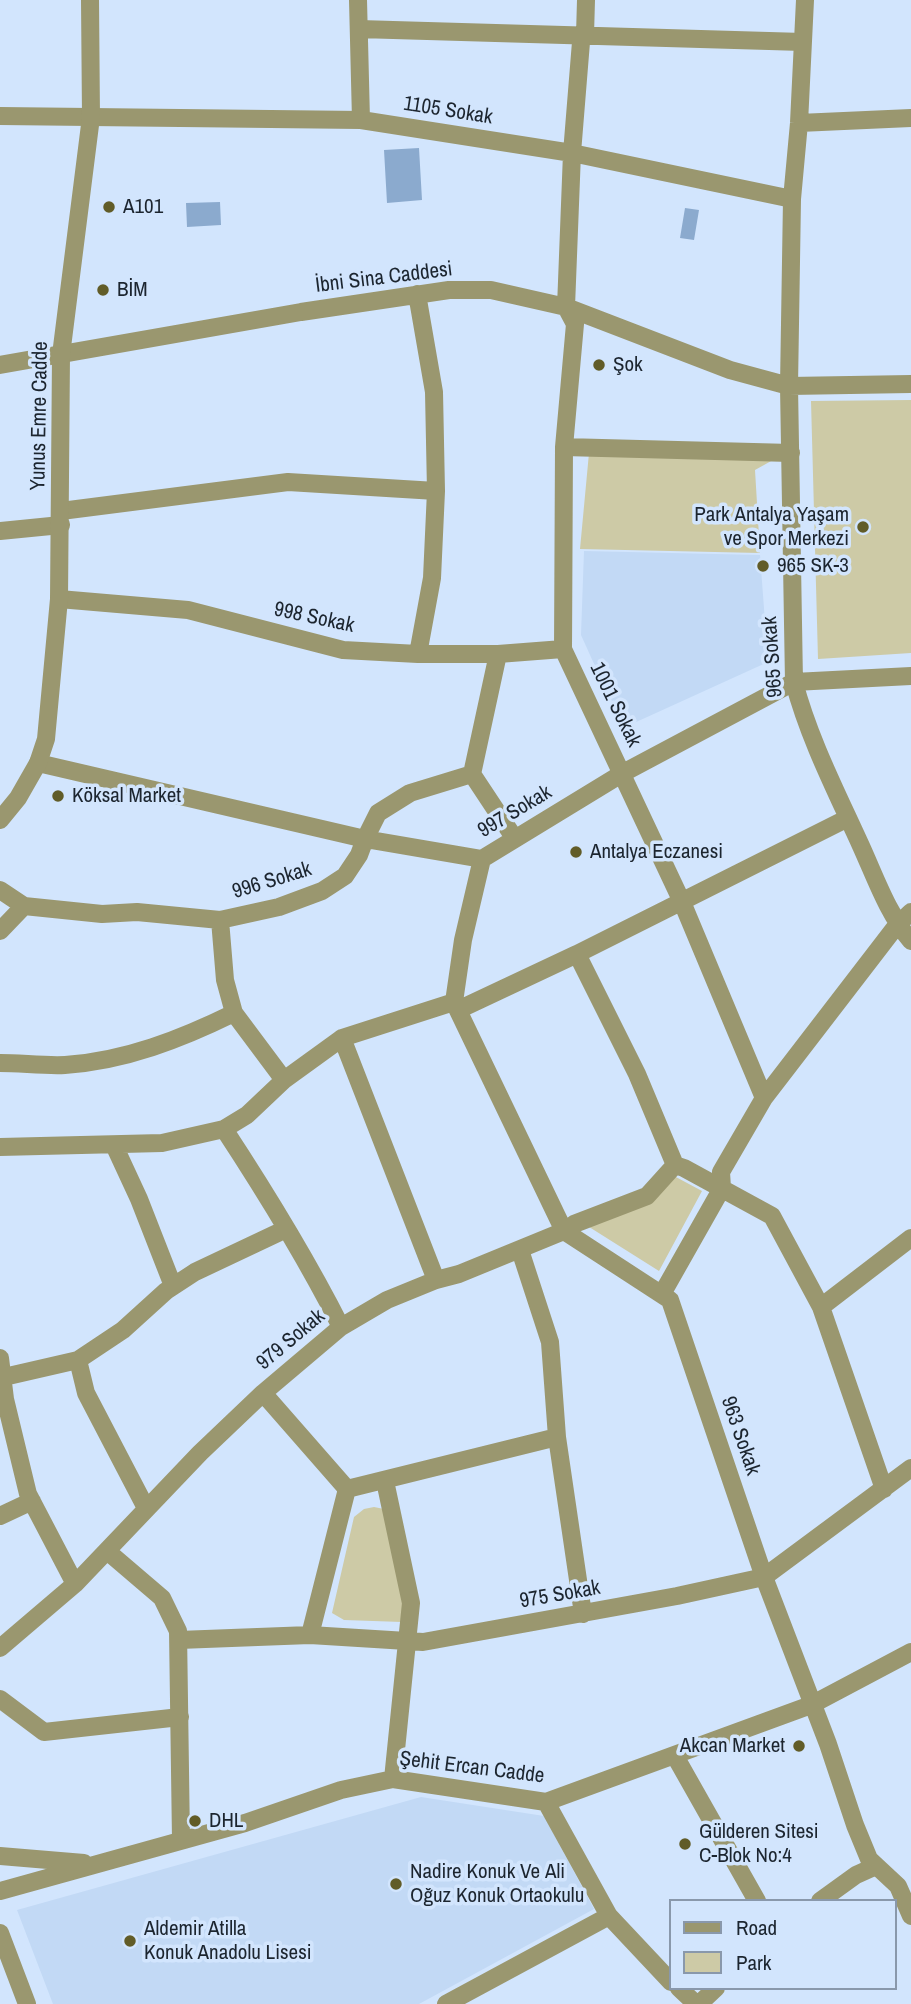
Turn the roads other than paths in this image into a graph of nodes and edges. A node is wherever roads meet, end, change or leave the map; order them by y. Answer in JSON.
{"nodes":[{"id":1,"x":90,"y":0,"type":"edge"},
{"id":2,"x":358,"y":0,"type":"edge"},
{"id":3,"x":586,"y":0,"type":"edge"},
{"id":4,"x":805,"y":0,"type":"edge"},
{"id":5,"x":359,"y":29,"type":"junction"},
{"id":6,"x":585,"y":34,"type":"junction"},
{"id":7,"x":803,"y":42,"type":"junction"},
{"id":8,"x":0,"y":116,"type":"edge"},
{"id":9,"x":91,"y":117,"type":"junction"},
{"id":10,"x":911,"y":118,"type":"edge"},
{"id":11,"x":361,"y":120,"type":"junction"},
{"id":12,"x":799,"y":123,"type":"junction"},
{"id":13,"x":572,"y":153,"type":"junction"},
{"id":14,"x":792,"y":199,"type":"junction"},
{"id":15,"x":417,"y":294,"type":"junction"},
{"id":16,"x":566,"y":307,"type":"junction"},
{"id":17,"x":61,"y":355,"type":"junction"},
{"id":18,"x":0,"y":365,"type":"edge"},
{"id":19,"x":911,"y":384,"type":"edge"},
{"id":20,"x":789,"y":386,"type":"junction"},
{"id":21,"x":564,"y":447,"type":"junction"},
{"id":22,"x":791,"y":453,"type":"junction"},
{"id":23,"x":436,"y":491,"type":"junction"},
{"id":24,"x":61,"y":518,"type":"junction"},
{"id":25,"x":0,"y":531,"type":"edge"},
{"id":26,"x":59,"y":600,"type":"junction"},
{"id":27,"x":563,"y":649,"type":"junction"},
{"id":28,"x":418,"y":654,"type":"junction"},
{"id":29,"x":498,"y":654,"type":"junction"},
{"id":30,"x":911,"y":676,"type":"edge"},
{"id":31,"x":794,"y":682,"type":"junction"},
{"id":32,"x":38,"y":763,"type":"junction"},
{"id":33,"x":472,"y":774,"type":"junction"},
{"id":34,"x":623,"y":774,"type":"junction"},
{"id":35,"x":848,"y":818,"type":"junction"},
{"id":36,"x":0,"y":820,"type":"edge"},
{"id":37,"x":365,"y":839,"type":"junction"},
{"id":38,"x":515,"y":839,"type":"junction"},
{"id":39,"x":482,"y":859,"type":"junction"},
{"id":40,"x":0,"y":890,"type":"edge"},
{"id":41,"x":682,"y":902,"type":"junction"},
{"id":42,"x":24,"y":906,"type":"junction"},
{"id":43,"x":911,"y":912,"type":"edge"},
{"id":44,"x":220,"y":920,"type":"junction"},
{"id":45,"x":897,"y":925,"type":"junction"},
{"id":46,"x":0,"y":931,"type":"edge"},
{"id":47,"x":911,"y":941,"type":"edge"},
{"id":48,"x":577,"y":954,"type":"junction"},
{"id":49,"x":456,"y":1006,"type":"junction"},
{"id":50,"x":234,"y":1013,"type":"junction"},
{"id":51,"x":342,"y":1038,"type":"junction"},
{"id":52,"x":0,"y":1063,"type":"edge"},
{"id":53,"x":284,"y":1080,"type":"junction"},
{"id":54,"x":764,"y":1098,"type":"junction"},
{"id":55,"x":224,"y":1129,"type":"junction"},
{"id":56,"x":114,"y":1145,"type":"junction"},
{"id":57,"x":0,"y":1147,"type":"edge"},
{"id":58,"x":675,"y":1165,"type":"junction"},
{"id":59,"x":722,"y":1188,"type":"junction"},
{"id":60,"x":286,"y":1229,"type":"junction"},
{"id":61,"x":564,"y":1231,"type":"junction"},
{"id":62,"x":911,"y":1238,"type":"edge"},
{"id":63,"x":520,"y":1250,"type":"junction"},
{"id":64,"x":436,"y":1280,"type":"junction"},
{"id":65,"x":173,"y":1286,"type":"junction"},
{"id":66,"x":662,"y":1294,"type":"junction"},
{"id":67,"x":821,"y":1307,"type":"junction"},
{"id":68,"x":341,"y":1327,"type":"junction"},
{"id":69,"x":0,"y":1358,"type":"edge"},
{"id":70,"x":78,"y":1360,"type":"junction"},
{"id":71,"x":4,"y":1377,"type":"junction"},
{"id":72,"x":263,"y":1394,"type":"junction"},
{"id":73,"x":557,"y":1437,"type":"junction"},
{"id":74,"x":911,"y":1468,"type":"edge"},
{"id":75,"x":385,"y":1480,"type":"junction"},
{"id":76,"x":347,"y":1489,"type":"junction"},
{"id":77,"x":884,"y":1489,"type":"junction"},
{"id":78,"x":32,"y":1501,"type":"junction"},
{"id":79,"x":146,"y":1508,"type":"junction"},
{"id":80,"x":0,"y":1516,"type":"edge"},
{"id":81,"x":107,"y":1550,"type":"junction"},
{"id":82,"x":764,"y":1577,"type":"junction"},
{"id":83,"x":75,"y":1584,"type":"junction"},
{"id":84,"x":583,"y":1614,"type":"junction"},
{"id":85,"x":310,"y":1635,"type":"junction"},
{"id":86,"x":179,"y":1640,"type":"junction"},
{"id":87,"x":408,"y":1642,"type":"junction"},
{"id":88,"x":0,"y":1648,"type":"edge"},
{"id":89,"x":911,"y":1652,"type":"edge"},
{"id":90,"x":0,"y":1699,"type":"edge"},
{"id":91,"x":811,"y":1705,"type":"junction"},
{"id":92,"x":180,"y":1717,"type":"junction"},
{"id":93,"x":675,"y":1756,"type":"junction"},
{"id":94,"x":393,"y":1779,"type":"junction"},
{"id":95,"x":546,"y":1802,"type":"junction"},
{"id":96,"x":181,"y":1840,"type":"junction"},
{"id":97,"x":0,"y":1856,"type":"edge"},
{"id":98,"x":93,"y":1864,"type":"junction"},
{"id":99,"x":876,"y":1866,"type":"junction"},
{"id":100,"x":911,"y":1881,"type":"edge"},
{"id":101,"x":0,"y":1891,"type":"edge"},
{"id":102,"x":756,"y":1899,"type":"edge"},
{"id":103,"x":823,"y":1899,"type":"edge"},
{"id":104,"x":609,"y":1916,"type":"junction"},
{"id":105,"x":911,"y":1916,"type":"edge"},
{"id":106,"x":0,"y":1933,"type":"edge"},
{"id":107,"x":670,"y":1981,"type":"edge"},
{"id":108,"x":681,"y":1990,"type":"edge"},
{"id":109,"x":714,"y":1990,"type":"edge"},
{"id":110,"x":27,"y":2004,"type":"edge"},
{"id":111,"x":446,"y":2004,"type":"edge"},
{"id":112,"x":698,"y":2004,"type":"edge"}],
"edges":[{"from":1,"to":9,"type":"street","name":"Yunus Emre Cadde"},
{"from":2,"to":5,"type":"street"},
{"from":3,"to":6,"type":"street","name":"1001 Sokak"},
{"from":4,"to":7,"type":"street","name":"965 Sokak"},
{"from":5,"to":6,"type":"street"},
{"from":5,"to":11,"type":"street"},
{"from":6,"to":7,"type":"street"},
{"from":6,"to":13,"type":"street","name":"1001 Sokak"},
{"from":7,"to":12,"type":"street","name":"965 Sokak"},
{"from":8,"to":9,"type":"street","name":"1105 Sokak"},
{"from":9,"to":11,"type":"street","name":"1105 Sokak"},
{"from":9,"to":17,"type":"street","name":"Yunus Emre Cadde"},
{"from":10,"to":12,"type":"street"},
{"from":11,"to":13,"type":"street","name":"1105 Sokak"},
{"from":12,"to":14,"type":"street","name":"965 Sokak"},
{"from":13,"to":14,"type":"street","name":"1105 Sokak"},
{"from":13,"to":16,"type":"street","name":"1001 Sokak"},
{"from":14,"to":20,"type":"street","name":"965 Sokak"},
{"from":15,"to":16,"type":"street","name":"İbni Sina Caddesi"},
{"from":15,"to":17,"type":"street","name":"İbni Sina Caddesi"},
{"from":15,"to":23,"type":"street"},
{"from":16,"to":20,"type":"street","name":"İbni Sina Caddesi"},
{"from":16,"to":21,"type":"street","name":"1001 Sokak"},
{"from":17,"to":18,"type":"street","name":"İbni Sina Caddesi"},
{"from":17,"to":24,"type":"street","name":"Yunus Emre Cadde"},
{"from":19,"to":20,"type":"street","name":"İbni Sina Caddesi"},
{"from":20,"to":22,"type":"street","name":"965 Sokak"},
{"from":21,"to":22,"type":"street"},
{"from":21,"to":27,"type":"street","name":"1001 Sokak"},
{"from":22,"to":31,"type":"street","name":"965 Sokak"},
{"from":23,"to":24,"type":"street"},
{"from":23,"to":28,"type":"street"},
{"from":24,"to":25,"type":"street"},
{"from":24,"to":26,"type":"street","name":"Yunus Emre Cadde"},
{"from":26,"to":28,"type":"street","name":"998 Sokak"},
{"from":26,"to":32,"type":"street","name":"Yunus Emre Cadde"},
{"from":27,"to":29,"type":"street","name":"998 Sokak"},
{"from":27,"to":34,"type":"street","name":"1001 Sokak"},
{"from":28,"to":29,"type":"street","name":"998 Sokak"},
{"from":29,"to":33,"type":"street"},
{"from":30,"to":31,"type":"street","name":"997 Sokak"},
{"from":31,"to":34,"type":"street","name":"997 Sokak"},
{"from":31,"to":35,"type":"street","name":"965 Sokak"},
{"from":32,"to":36,"type":"street","name":"Yunus Emre Cadde"},
{"from":32,"to":37,"type":"street","name":"997 Sokak"},
{"from":33,"to":37,"type":"street","name":"996 Sokak"},
{"from":33,"to":38,"type":"street"},
{"from":34,"to":38,"type":"street","name":"997 Sokak"},
{"from":34,"to":41,"type":"street","name":"1001 Sokak"},
{"from":35,"to":41,"type":"street"},
{"from":35,"to":45,"type":"street","name":"965 Sokak"},
{"from":37,"to":39,"type":"street","name":"997 Sokak"},
{"from":37,"to":44,"type":"street","name":"996 Sokak"},
{"from":38,"to":39,"type":"street","name":"997 Sokak"},
{"from":39,"to":49,"type":"street"},
{"from":40,"to":42,"type":"street","name":"996 Sokak"},
{"from":41,"to":48,"type":"street"},
{"from":41,"to":54,"type":"street","name":"1001 Sokak"},
{"from":42,"to":44,"type":"street","name":"996 Sokak"},
{"from":42,"to":46,"type":"street"},
{"from":43,"to":45,"type":"street"},
{"from":44,"to":50,"type":"street"},
{"from":45,"to":47,"type":"street","name":"965 Sokak"},
{"from":45,"to":54,"type":"street"},
{"from":48,"to":49,"type":"street"},
{"from":48,"to":58,"type":"street"},
{"from":49,"to":51,"type":"street"},
{"from":49,"to":61,"type":"street"},
{"from":50,"to":52,"type":"street"},
{"from":50,"to":53,"type":"street"},
{"from":51,"to":53,"type":"street"},
{"from":51,"to":64,"type":"street"},
{"from":53,"to":55,"type":"street"},
{"from":54,"to":59,"type":"street"},
{"from":55,"to":56,"type":"street"},
{"from":55,"to":60,"type":"street"},
{"from":56,"to":57,"type":"street"},
{"from":56,"to":65,"type":"street"},
{"from":58,"to":59,"type":"street"},
{"from":58,"to":61,"type":"street","name":"979 Sokak"},
{"from":59,"to":66,"type":"street"},
{"from":59,"to":67,"type":"street"},
{"from":60,"to":65,"type":"street"},
{"from":60,"to":68,"type":"street"},
{"from":61,"to":63,"type":"street","name":"979 Sokak"},
{"from":61,"to":66,"type":"street","name":"963 Sokak"},
{"from":62,"to":67,"type":"street"},
{"from":63,"to":64,"type":"street","name":"979 Sokak"},
{"from":63,"to":73,"type":"street"},
{"from":64,"to":68,"type":"street","name":"979 Sokak"},
{"from":65,"to":70,"type":"street"},
{"from":66,"to":82,"type":"street","name":"963 Sokak"},
{"from":67,"to":77,"type":"street"},
{"from":68,"to":72,"type":"street","name":"979 Sokak"},
{"from":69,"to":71,"type":"street"},
{"from":70,"to":71,"type":"street"},
{"from":70,"to":79,"type":"street"},
{"from":71,"to":78,"type":"street"},
{"from":72,"to":76,"type":"street"},
{"from":72,"to":79,"type":"street","name":"979 Sokak"},
{"from":73,"to":75,"type":"street"},
{"from":73,"to":84,"type":"street"},
{"from":74,"to":77,"type":"street","name":"975 Sokak"},
{"from":75,"to":76,"type":"street"},
{"from":75,"to":87,"type":"street"},
{"from":76,"to":85,"type":"street"},
{"from":77,"to":82,"type":"street","name":"975 Sokak"},
{"from":78,"to":80,"type":"street"},
{"from":78,"to":83,"type":"street"},
{"from":79,"to":81,"type":"street","name":"979 Sokak"},
{"from":81,"to":83,"type":"street","name":"979 Sokak"},
{"from":81,"to":86,"type":"street"},
{"from":82,"to":84,"type":"street","name":"975 Sokak"},
{"from":82,"to":91,"type":"street","name":"963 Sokak"},
{"from":83,"to":88,"type":"street","name":"979 Sokak"},
{"from":84,"to":87,"type":"street","name":"975 Sokak"},
{"from":85,"to":86,"type":"street","name":"975 Sokak"},
{"from":85,"to":87,"type":"street","name":"975 Sokak"},
{"from":86,"to":92,"type":"street"},
{"from":87,"to":94,"type":"street"},
{"from":89,"to":91,"type":"street","name":"Şehit Ercan Cadde"},
{"from":90,"to":92,"type":"street"},
{"from":91,"to":93,"type":"street","name":"Şehit Ercan Cadde"},
{"from":91,"to":99,"type":"street","name":"963 Sokak"},
{"from":92,"to":96,"type":"street"},
{"from":93,"to":95,"type":"street","name":"Şehit Ercan Cadde"},
{"from":93,"to":102,"type":"street"},
{"from":94,"to":95,"type":"street","name":"Şehit Ercan Cadde"},
{"from":94,"to":96,"type":"street","name":"Şehit Ercan Cadde"},
{"from":95,"to":104,"type":"street"},
{"from":96,"to":98,"type":"street","name":"Şehit Ercan Cadde"},
{"from":97,"to":98,"type":"street","name":"Şehit Ercan Cadde"},
{"from":98,"to":101,"type":"street","name":"Şehit Ercan Cadde"},
{"from":99,"to":100,"type":"street"},
{"from":99,"to":103,"type":"street"},
{"from":99,"to":105,"type":"street","name":"963 Sokak"},
{"from":104,"to":107,"type":"street"},
{"from":104,"to":111,"type":"street"},
{"from":106,"to":110,"type":"street"},
{"from":108,"to":112,"type":"street"},
{"from":109,"to":112,"type":"street"}]}
